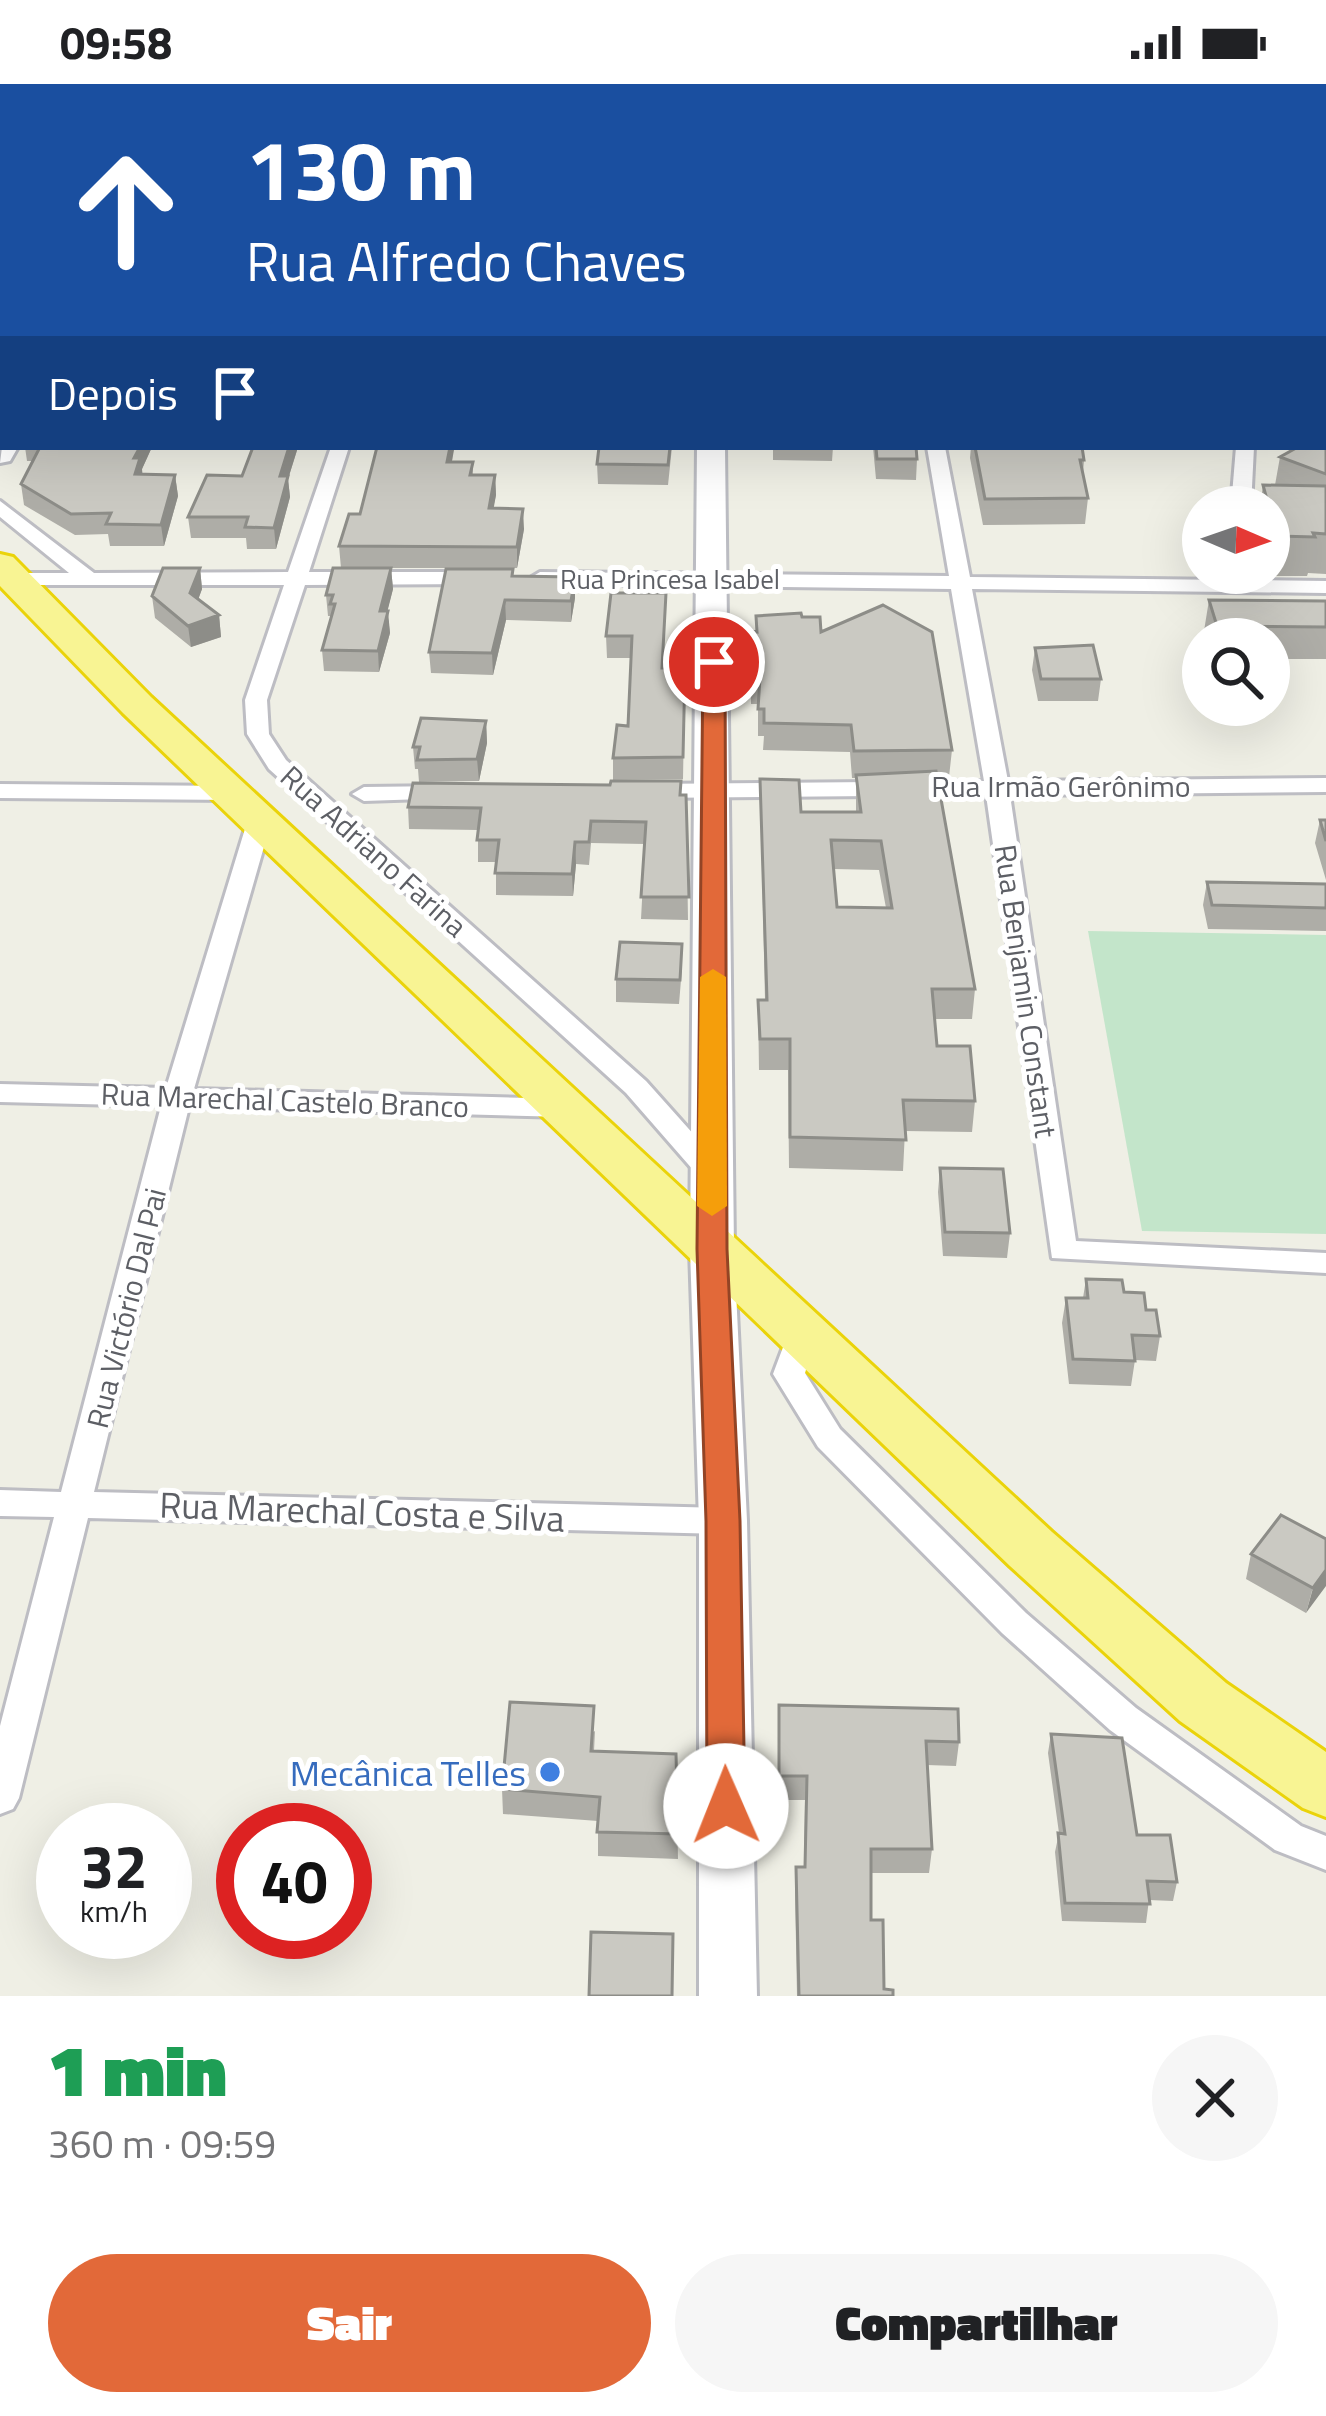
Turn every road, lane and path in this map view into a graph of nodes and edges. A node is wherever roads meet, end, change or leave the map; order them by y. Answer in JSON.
{"nodes":[{"id":1,"x":339,"y":450,"type":"edge"},
{"id":2,"x":710,"y":450,"type":"edge"},
{"id":3,"x":936,"y":450,"type":"edge"},
{"id":4,"x":1245,"y":450,"type":"edge"},
{"id":5,"x":1242,"y":486,"type":"edge"},
{"id":6,"x":0,"y":507,"type":"edge"},
{"id":7,"x":7,"y":572,"type":"edge"},
{"id":8,"x":87,"y":577,"type":"junction"},
{"id":9,"x":714,"y":577,"type":"junction"},
{"id":10,"x":299,"y":579,"type":"junction"},
{"id":11,"x":958,"y":580,"type":"junction"},
{"id":12,"x":1182,"y":580,"type":"edge"},
{"id":13,"x":1290,"y":584,"type":"edge"},
{"id":14,"x":1326,"y":587,"type":"edge"},
{"id":15,"x":1326,"y":785,"type":"edge"},
{"id":16,"x":997,"y":786,"type":"junction"},
{"id":17,"x":0,"y":791,"type":"edge"},
{"id":18,"x":621,"y":791,"type":"edge"},
{"id":19,"x":715,"y":791,"type":"junction"},
{"id":20,"x":481,"y":793,"type":"edge"},
{"id":21,"x":364,"y":794,"type":"dead end"},
{"id":22,"x":247,"y":806,"type":"junction"},
{"id":23,"x":0,"y":1094,"type":"edge"},
{"id":24,"x":178,"y":1095,"type":"junction"},
{"id":25,"x":569,"y":1108,"type":"junction"},
{"id":26,"x":712,"y":1172,"type":"junction"},
{"id":27,"x":712,"y":1249,"type":"junction"},
{"id":28,"x":1326,"y":1263,"type":"edge"},
{"id":29,"x":802,"y":1334,"type":"junction"},
{"id":30,"x":0,"y":1503,"type":"edge"},
{"id":31,"x":77,"y":1504,"type":"junction"},
{"id":32,"x":723,"y":1521,"type":"junction"},
{"id":33,"x":1326,"y":1789,"type":"edge"},
{"id":34,"x":0,"y":1798,"type":"edge"},
{"id":35,"x":1326,"y":1853,"type":"edge"},
{"id":36,"x":728,"y":1996,"type":"edge"}],
"edges":[{"from":1,"to":10,"type":"street","name":"Rua Adriano Farina"},
{"from":2,"to":9,"type":"street"},
{"from":3,"to":11,"type":"street","name":"Rua Benjamin Constant"},
{"from":4,"to":5,"type":"street"},
{"from":6,"to":8,"type":"street"},
{"from":7,"to":8,"type":"street","name":"Rua Princesa Isabel"},
{"from":7,"to":22,"type":"highway"},
{"from":8,"to":10,"type":"street","name":"Rua Princesa Isabel"},
{"from":9,"to":10,"type":"street","name":"Rua Princesa Isabel"},
{"from":9,"to":11,"type":"street","name":"Rua Princesa Isabel"},
{"from":9,"to":19,"type":"street"},
{"from":10,"to":26,"type":"street","name":"Rua Adriano Farina"},
{"from":11,"to":12,"type":"street","name":"Rua Princesa Isabel"},
{"from":11,"to":16,"type":"street","name":"Rua Benjamin Constant"},
{"from":13,"to":14,"type":"street","name":"Rua Princesa Isabel"},
{"from":15,"to":16,"type":"street","name":"Rua Irmão Gerônimo"},
{"from":16,"to":19,"type":"street","name":"Rua Irmão Gerônimo"},
{"from":16,"to":28,"type":"street","name":"Rua Benjamin Constant"},
{"from":17,"to":22,"type":"street"},
{"from":18,"to":19,"type":"street","name":"Rua Irmão Gerônimo"},
{"from":19,"to":26,"type":"street"},
{"from":20,"to":21,"type":"street"},
{"from":22,"to":24,"type":"street","name":"Rua Victório Dal Pai"},
{"from":22,"to":25,"type":"highway"},
{"from":23,"to":24,"type":"street","name":"Rua Marechal Castelo Branco"},
{"from":24,"to":25,"type":"street","name":"Rua Marechal Castelo Branco"},
{"from":24,"to":31,"type":"street","name":"Rua Victório Dal Pai"},
{"from":25,"to":27,"type":"highway"},
{"from":26,"to":27,"type":"street"},
{"from":27,"to":29,"type":"highway"},
{"from":27,"to":32,"type":"street"},
{"from":29,"to":33,"type":"highway"},
{"from":29,"to":35,"type":"street"},
{"from":30,"to":31,"type":"street","name":"Rua Marechal Costa e Silva"},
{"from":31,"to":32,"type":"street","name":"Rua Marechal Costa e Silva"},
{"from":31,"to":34,"type":"street","name":"Rua Victório Dal Pai"},
{"from":32,"to":36,"type":"street"}]}
